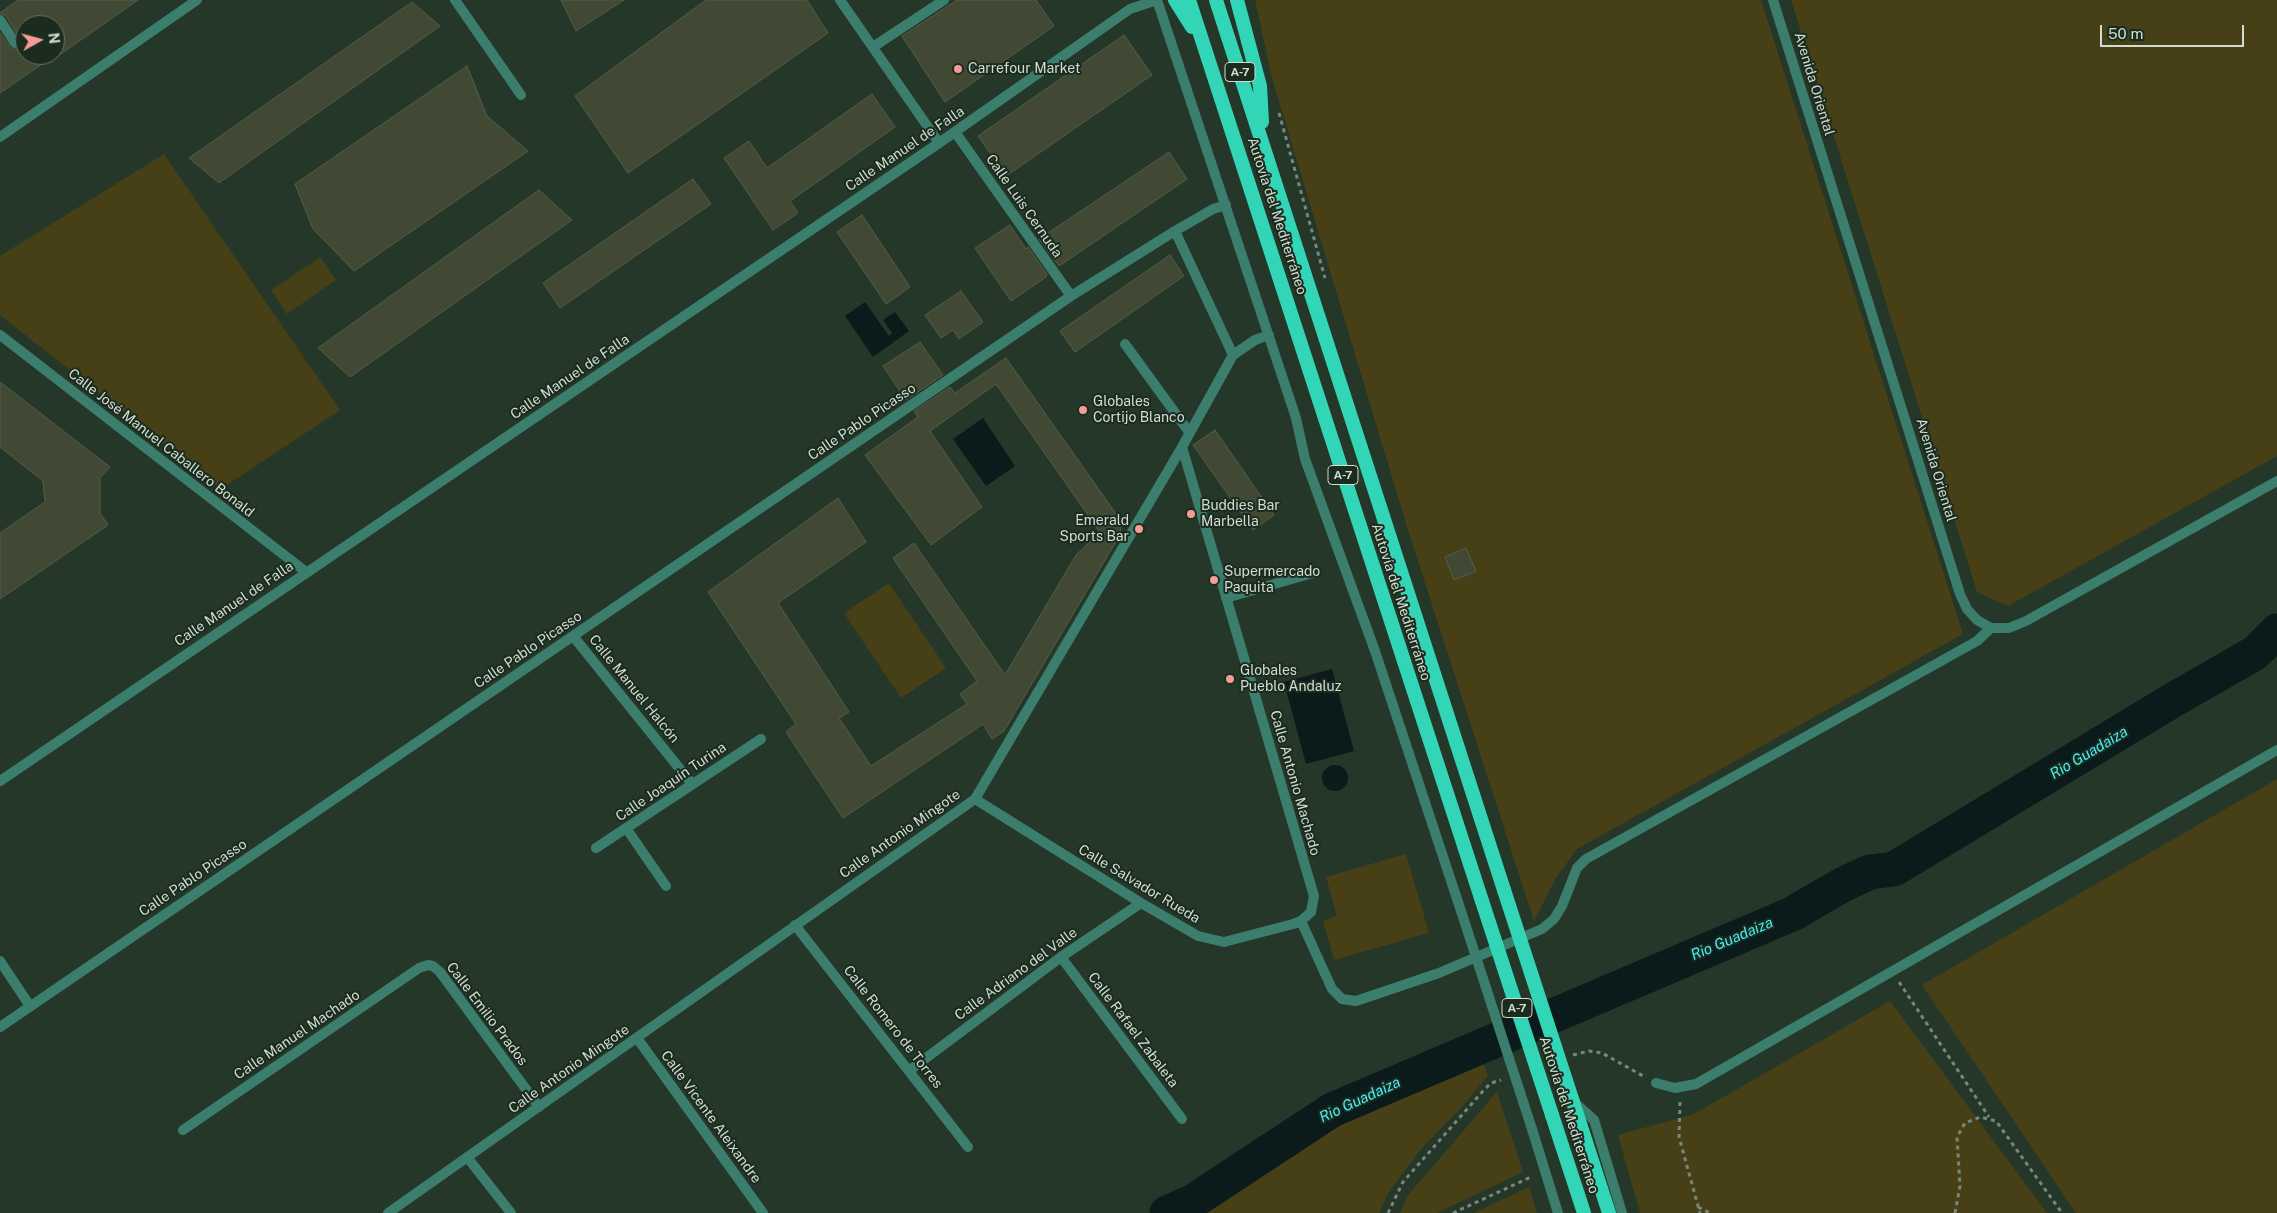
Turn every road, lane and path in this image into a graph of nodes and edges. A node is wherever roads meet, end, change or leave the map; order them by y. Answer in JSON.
{"nodes":[{"id":1,"x":197,"y":0,"type":"edge"},
{"id":2,"x":455,"y":0,"type":"edge"},
{"id":3,"x":840,"y":0,"type":"edge"},
{"id":4,"x":944,"y":0,"type":"edge"},
{"id":5,"x":1157,"y":0,"type":"edge"},
{"id":6,"x":1175,"y":0,"type":"edge"},
{"id":7,"x":1189,"y":0,"type":"edge"},
{"id":8,"x":1216,"y":0,"type":"edge"},
{"id":9,"x":1236,"y":0,"type":"edge"},
{"id":10,"x":1773,"y":0,"type":"edge"},
{"id":11,"x":0,"y":20,"type":"edge"},
{"id":12,"x":15,"y":42,"type":"edge"},
{"id":13,"x":873,"y":47,"type":"junction"},
{"id":14,"x":1206,"y":49,"type":"junction"},
{"id":15,"x":522,"y":95,"type":"dead end"},
{"id":16,"x":1278,"y":109,"type":"dead end"},
{"id":17,"x":955,"y":132,"type":"junction"},
{"id":18,"x":0,"y":137,"type":"edge"},
{"id":19,"x":940,"y":143,"type":"junction"},
{"id":20,"x":1264,"y":143,"type":"junction"},
{"id":21,"x":1226,"y":205,"type":"junction"},
{"id":22,"x":1175,"y":231,"type":"junction"},
{"id":23,"x":1327,"y":284,"type":"dead end"},
{"id":24,"x":1071,"y":296,"type":"junction"},
{"id":25,"x":0,"y":335,"type":"edge"},
{"id":26,"x":1269,"y":335,"type":"junction"},
{"id":27,"x":1125,"y":344,"type":"dead end"},
{"id":28,"x":1233,"y":355,"type":"junction"},
{"id":29,"x":1189,"y":432,"type":"junction"},
{"id":30,"x":1182,"y":447,"type":"junction"},
{"id":31,"x":2277,"y":481,"type":"edge"},
{"id":32,"x":306,"y":572,"type":"junction"},
{"id":33,"x":1316,"y":572,"type":"dead end"},
{"id":34,"x":1226,"y":598,"type":"junction"},
{"id":35,"x":1991,"y":628,"type":"junction"},
{"id":36,"x":573,"y":636,"type":"junction"},
{"id":37,"x":761,"y":739,"type":"dead end"},
{"id":38,"x":2277,"y":750,"type":"edge"},
{"id":39,"x":0,"y":781,"type":"edge"},
{"id":40,"x":692,"y":784,"type":"junction"},
{"id":41,"x":975,"y":799,"type":"junction"},
{"id":42,"x":626,"y":828,"type":"junction"},
{"id":43,"x":596,"y":848,"type":"dead end"},
{"id":44,"x":666,"y":886,"type":"dead end"},
{"id":45,"x":1141,"y":903,"type":"junction"},
{"id":46,"x":1301,"y":920,"type":"junction"},
{"id":47,"x":795,"y":925,"type":"junction"},
{"id":48,"x":1061,"y":957,"type":"junction"},
{"id":49,"x":0,"y":961,"type":"edge"},
{"id":50,"x":428,"y":965,"type":"joint"},
{"id":51,"x":1891,"y":972,"type":"junction"},
{"id":52,"x":30,"y":1006,"type":"junction"},
{"id":53,"x":0,"y":1027,"type":"edge"},
{"id":54,"x":637,"y":1038,"type":"junction"},
{"id":55,"x":910,"y":1070,"type":"junction"},
{"id":56,"x":1656,"y":1083,"type":"dead end"},
{"id":57,"x":1573,"y":1102,"type":"junction"},
{"id":58,"x":1680,"y":1102,"type":"dead end"},
{"id":59,"x":540,"y":1107,"type":"junction"},
{"id":60,"x":1988,"y":1117,"type":"junction"},
{"id":61,"x":1182,"y":1120,"type":"dead end"},
{"id":62,"x":183,"y":1130,"type":"dead end"},
{"id":63,"x":968,"y":1147,"type":"dead end"},
{"id":64,"x":467,"y":1157,"type":"junction"},
{"id":65,"x":1531,"y":1178,"type":"dead end"},
{"id":66,"x":1698,"y":1207,"type":"junction"},
{"id":67,"x":1459,"y":1212,"type":"edge"},
{"id":68,"x":388,"y":1213,"type":"edge"},
{"id":69,"x":511,"y":1213,"type":"edge"},
{"id":70,"x":763,"y":1213,"type":"edge"},
{"id":71,"x":1453,"y":1213,"type":"edge"},
{"id":72,"x":1558,"y":1213,"type":"edge"},
{"id":73,"x":1584,"y":1213,"type":"edge"},
{"id":74,"x":1609,"y":1213,"type":"edge"},
{"id":75,"x":1622,"y":1213,"type":"edge"},
{"id":76,"x":1700,"y":1213,"type":"edge"},
{"id":77,"x":1710,"y":1213,"type":"edge"},
{"id":78,"x":1955,"y":1213,"type":"edge"},
{"id":79,"x":2062,"y":1213,"type":"edge"}],
"edges":[{"from":1,"to":18,"type":"street"},
{"from":2,"to":15,"type":"street"},
{"from":3,"to":13,"type":"street"},
{"from":4,"to":13,"type":"street"},
{"from":5,"to":17,"type":"street","name":"Calle Manuel de Falla"},
{"from":5,"to":21,"type":"street"},
{"from":6,"to":14,"type":"highway"},
{"from":7,"to":14,"type":"highway","name":"Autovía del Mediterráneo","number":"A-7"},
{"from":8,"to":20,"type":"highway","name":"Autovía del Mediterráneo","number":"A-7"},
{"from":9,"to":20,"type":"highway"},
{"from":10,"to":35,"type":"street","name":"Avenida Oriental"},
{"from":11,"to":12,"type":"street"},
{"from":13,"to":19,"type":"street"},
{"from":14,"to":73,"type":"highway","name":"Autovía del Mediterráneo","number":"A-7","bridge":true},
{"from":16,"to":23,"type":"path"},
{"from":17,"to":19,"type":"street","name":"Calle Manuel de Falla"},
{"from":17,"to":24,"type":"street","name":"Calle Luis Cernuda"},
{"from":19,"to":32,"type":"street","name":"Calle Manuel de Falla"},
{"from":20,"to":57,"type":"highway","name":"Autovía del Mediterráneo","number":"A-7","bridge":true},
{"from":21,"to":22,"type":"street","name":"Calle Pablo Picasso"},
{"from":21,"to":26,"type":"street"},
{"from":22,"to":24,"type":"street","name":"Calle Pablo Picasso"},
{"from":22,"to":28,"type":"street"},
{"from":24,"to":36,"type":"street","name":"Calle Pablo Picasso"},
{"from":25,"to":32,"type":"street","name":"Calle José Manuel Caballero Bonald"},
{"from":26,"to":28,"type":"street","name":"Calle Antonio Mingote"},
{"from":26,"to":72,"type":"street","bridge":true},
{"from":27,"to":29,"type":"street"},
{"from":28,"to":29,"type":"street","name":"Calle Antonio Mingote"},
{"from":29,"to":30,"type":"street","name":"Calle Antonio Mingote"},
{"from":30,"to":34,"type":"street","name":"Calle Antonio Machado"},
{"from":30,"to":41,"type":"street","name":"Calle Antonio Mingote"},
{"from":31,"to":35,"type":"street"},
{"from":32,"to":39,"type":"street","name":"Calle Manuel de Falla"},
{"from":33,"to":34,"type":"street"},
{"from":34,"to":46,"type":"street","name":"Calle Antonio Machado"},
{"from":35,"to":46,"type":"street"},
{"from":36,"to":40,"type":"street","name":"Calle Manuel Halcón"},
{"from":36,"to":52,"type":"street","name":"Calle Pablo Picasso"},
{"from":37,"to":40,"type":"street","name":"Calle Joaquín Turina"},
{"from":38,"to":51,"type":"street"},
{"from":40,"to":42,"type":"street","name":"Calle Joaquín Turina"},
{"from":41,"to":45,"type":"street","name":"Calle Salvador Rueda"},
{"from":41,"to":47,"type":"street","name":"Calle Antonio Mingote"},
{"from":42,"to":43,"type":"street","name":"Calle Joaquín Turina"},
{"from":42,"to":44,"type":"street"},
{"from":45,"to":46,"type":"street","name":"Calle Salvador Rueda"},
{"from":45,"to":48,"type":"street","name":"Calle Adriano del Valle"},
{"from":47,"to":54,"type":"street","name":"Calle Antonio Mingote"},
{"from":47,"to":55,"type":"street","name":"Calle Romero de Torres"},
{"from":48,"to":55,"type":"street","name":"Calle Adriano del Valle"},
{"from":48,"to":61,"type":"street","name":"Calle Rafael Zabaleta"},
{"from":49,"to":52,"type":"street"},
{"from":50,"to":59,"type":"street","name":"Calle Emilio Prados"},
{"from":50,"to":62,"type":"street","name":"Calle Manuel Machado"},
{"from":51,"to":56,"type":"street"},
{"from":51,"to":60,"type":"path"},
{"from":52,"to":53,"type":"street","name":"Calle Pablo Picasso"},
{"from":54,"to":59,"type":"street","name":"Calle Antonio Mingote"},
{"from":54,"to":70,"type":"street","name":"Calle Vicente Aleixandre"},
{"from":55,"to":63,"type":"street","name":"Calle Romero de Torres"},
{"from":57,"to":74,"type":"highway","name":"Autovía del Mediterráneo","number":"A-7"},
{"from":57,"to":75,"type":"street"},
{"from":58,"to":66,"type":"path"},
{"from":59,"to":64,"type":"street","name":"Calle Antonio Mingote"},
{"from":60,"to":78,"type":"path"},
{"from":60,"to":79,"type":"path"},
{"from":64,"to":68,"type":"street","name":"Calle Antonio Mingote"},
{"from":64,"to":69,"type":"street"},
{"from":65,"to":67,"type":"path"},
{"from":66,"to":76,"type":"path"},
{"from":66,"to":77,"type":"path"},
{"from":67,"to":71,"type":"path"}]}
